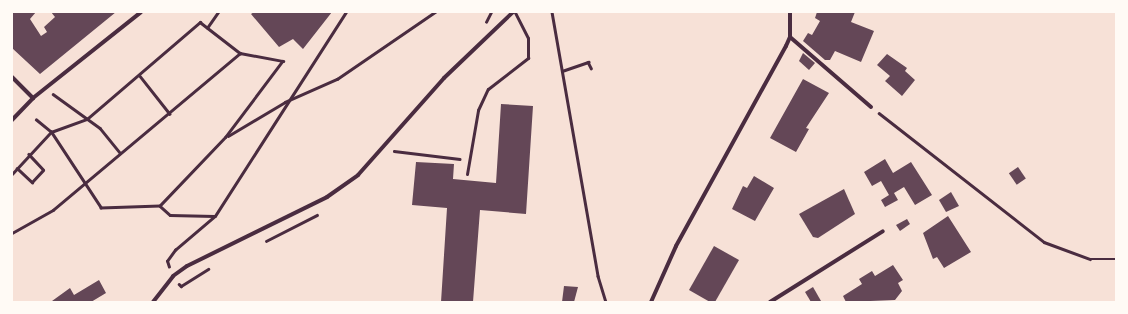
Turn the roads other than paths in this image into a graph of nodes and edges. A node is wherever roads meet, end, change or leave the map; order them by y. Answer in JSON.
{"nodes":[{"id":1,"x":141,"y":12,"type":"edge"},
{"id":2,"x":514,"y":12,"type":"edge"},
{"id":3,"x":790,"y":12,"type":"edge"},
{"id":4,"x":790,"y":37,"type":"junction"},
{"id":5,"x":12,"y":77,"type":"edge"},
{"id":6,"x":33,"y":98,"type":"junction"},
{"id":7,"x":871,"y":107,"type":"road end"},
{"id":8,"x":12,"y":120,"type":"edge"},
{"id":9,"x":467,"y":174,"type":"dead end"},
{"id":10,"x":883,"y":231,"type":"dead end"},
{"id":11,"x":153,"y":302,"type":"edge"},
{"id":12,"x":651,"y":302,"type":"edge"},
{"id":13,"x":770,"y":302,"type":"edge"}],
"edges":[{"from":1,"to":6,"type":"street"},
{"from":2,"to":9,"type":"lane"},
{"from":2,"to":11,"type":"street"},
{"from":3,"to":4,"type":"street"},
{"from":4,"to":7,"type":"street"},
{"from":4,"to":12,"type":"street"},
{"from":5,"to":6,"type":"street"},
{"from":6,"to":8,"type":"street"},
{"from":10,"to":13,"type":"street"}]}
